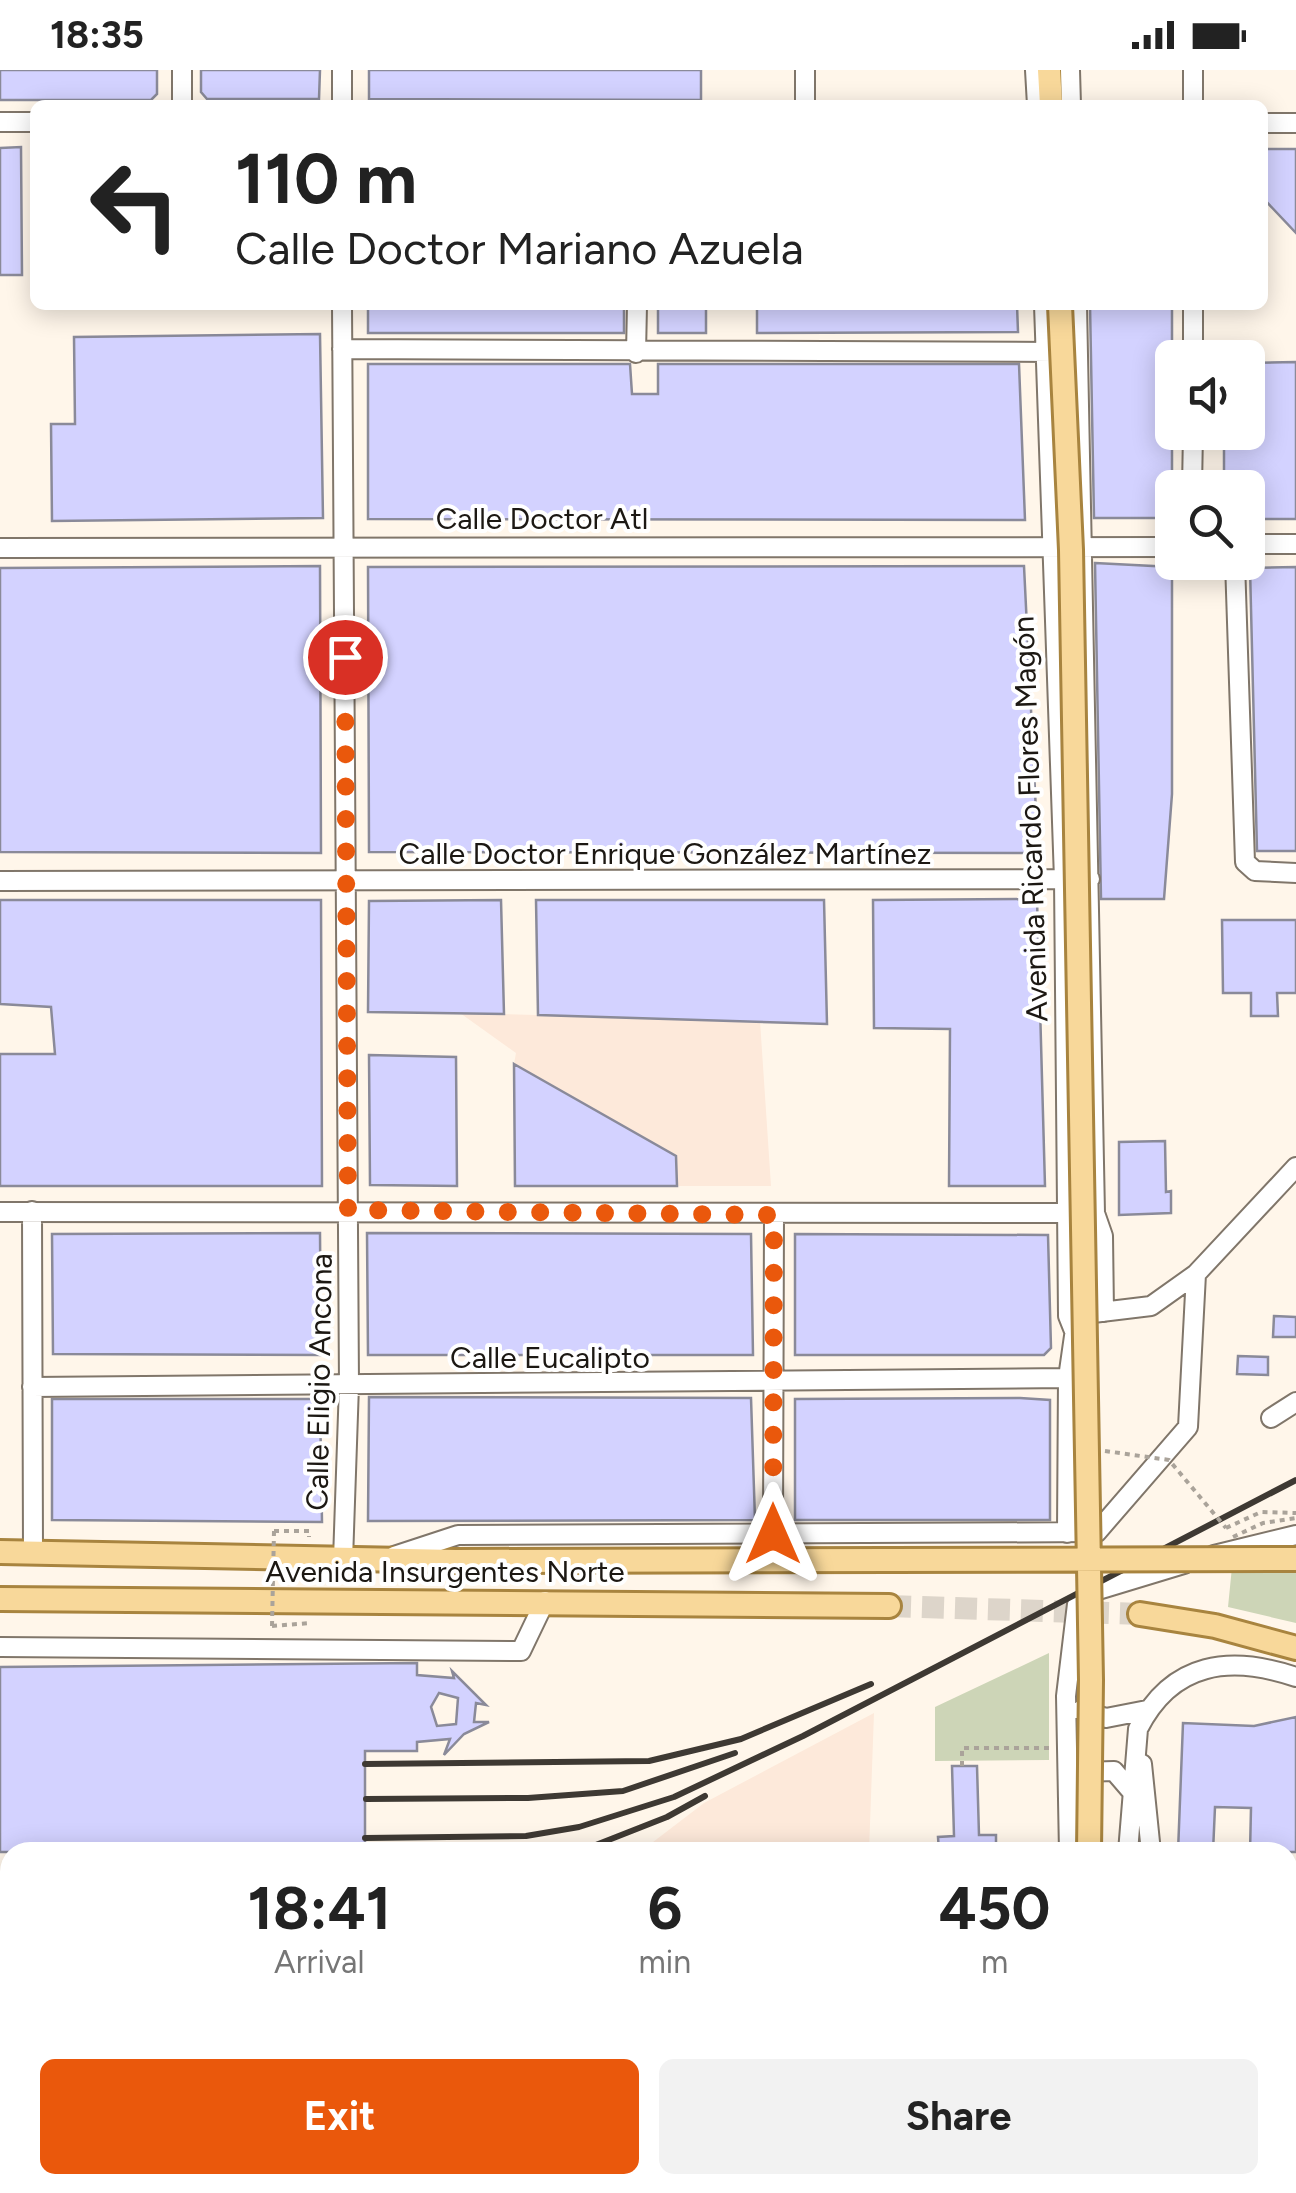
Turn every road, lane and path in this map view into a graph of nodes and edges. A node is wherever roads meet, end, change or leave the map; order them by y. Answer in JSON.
{"nodes":[{"id":1,"x":182,"y":70,"type":"edge"},
{"id":2,"x":342,"y":70,"type":"edge"},
{"id":3,"x":805,"y":70,"type":"edge"},
{"id":4,"x":1036,"y":70,"type":"edge"},
{"id":5,"x":1049,"y":70,"type":"edge"},
{"id":6,"x":1070,"y":70,"type":"edge"},
{"id":7,"x":1193,"y":70,"type":"edge"},
{"id":8,"x":182,"y":100,"type":"edge"},
{"id":9,"x":342,"y":100,"type":"edge"},
{"id":10,"x":805,"y":100,"type":"edge"},
{"id":11,"x":1037,"y":100,"type":"edge"},
{"id":12,"x":1051,"y":100,"type":"edge"},
{"id":13,"x":1071,"y":100,"type":"edge"},
{"id":14,"x":1193,"y":100,"type":"edge"},
{"id":15,"x":0,"y":122,"type":"edge"},
{"id":16,"x":30,"y":122,"type":"edge"},
{"id":17,"x":1268,"y":123,"type":"edge"},
{"id":18,"x":1296,"y":123,"type":"edge"},
{"id":19,"x":342,"y":310,"type":"edge"},
{"id":20,"x":637,"y":310,"type":"edge"},
{"id":21,"x":1044,"y":310,"type":"edge"},
{"id":22,"x":1060,"y":310,"type":"edge"},
{"id":23,"x":1077,"y":310,"type":"edge"},
{"id":24,"x":1193,"y":310,"type":"edge"},
{"id":25,"x":1193,"y":340,"type":"edge"},
{"id":26,"x":342,"y":349,"type":"junction"},
{"id":27,"x":1046,"y":352,"type":"junction"},
{"id":28,"x":1078,"y":352,"type":"junction"},
{"id":29,"x":636,"y":353,"type":"junction"},
{"id":30,"x":1084,"y":544,"type":"junction"},
{"id":31,"x":1265,"y":544,"type":"edge"},
{"id":32,"x":1296,"y":544,"type":"edge"},
{"id":33,"x":345,"y":545,"type":"junction"},
{"id":34,"x":1052,"y":546,"type":"junction"},
{"id":35,"x":1155,"y":546,"type":"edge"},
{"id":36,"x":0,"y":548,"type":"edge"},
{"id":37,"x":1235,"y":580,"type":"edge"},
{"id":38,"x":1296,"y":872,"type":"edge"},
{"id":39,"x":1064,"y":879,"type":"junction"},
{"id":40,"x":1090,"y":879,"type":"junction"},
{"id":41,"x":0,"y":881,"type":"edge"},
{"id":42,"x":345,"y":881,"type":"junction"},
{"id":43,"x":1296,"y":1167,"type":"edge"},
{"id":44,"x":348,"y":1210,"type":"junction"},
{"id":45,"x":0,"y":1212,"type":"edge"},
{"id":46,"x":32,"y":1212,"type":"junction"},
{"id":47,"x":1095,"y":1213,"type":"junction"},
{"id":48,"x":1069,"y":1214,"type":"junction"},
{"id":49,"x":774,"y":1215,"type":"junction"},
{"id":50,"x":1102,"y":1236,"type":"junction"},
{"id":51,"x":1196,"y":1274,"type":"junction"},
{"id":52,"x":1104,"y":1312,"type":"junction"},
{"id":53,"x":1073,"y":1321,"type":"junction"},
{"id":54,"x":1068,"y":1378,"type":"junction"},
{"id":55,"x":773,"y":1384,"type":"junction"},
{"id":56,"x":349,"y":1385,"type":"junction"},
{"id":57,"x":32,"y":1387,"type":"junction"},
{"id":58,"x":1296,"y":1402,"type":"edge"},
{"id":59,"x":1271,"y":1418,"type":"dead end"},
{"id":60,"x":1095,"y":1450,"type":"dead end"},
{"id":61,"x":1296,"y":1515,"type":"edge"},
{"id":62,"x":309,"y":1532,"type":"dead end"},
{"id":63,"x":1066,"y":1532,"type":"junction"},
{"id":64,"x":773,"y":1534,"type":"junction"},
{"id":65,"x":1296,"y":1535,"type":"edge"},
{"id":66,"x":1228,"y":1539,"type":"dead end"},
{"id":67,"x":0,"y":1552,"type":"edge"},
{"id":68,"x":33,"y":1552,"type":"junction"},
{"id":69,"x":1296,"y":1558,"type":"edge"},
{"id":70,"x":344,"y":1560,"type":"junction"},
{"id":71,"x":380,"y":1561,"type":"junction"},
{"id":72,"x":0,"y":1599,"type":"edge"},
{"id":73,"x":545,"y":1601,"type":"junction"},
{"id":74,"x":889,"y":1606,"type":"tunnel mouth"},
{"id":75,"x":1140,"y":1614,"type":"tunnel mouth"},
{"id":76,"x":310,"y":1626,"type":"dead end"},
{"id":77,"x":0,"y":1647,"type":"edge"},
{"id":78,"x":1296,"y":1648,"type":"edge"},
{"id":79,"x":1296,"y":1676,"type":"edge"},
{"id":80,"x":1066,"y":1696,"type":"junction"},
{"id":81,"x":1147,"y":1710,"type":"junction"},
{"id":82,"x":1138,"y":1728,"type":"junction"},
{"id":83,"x":1067,"y":1748,"type":"junction"},
{"id":84,"x":962,"y":1766,"type":"dead end"},
{"id":85,"x":1068,"y":1791,"type":"junction"},
{"id":86,"x":1132,"y":1792,"type":"junction"},
{"id":87,"x":1070,"y":1842,"type":"edge"},
{"id":88,"x":1089,"y":1842,"type":"edge"},
{"id":89,"x":1129,"y":1842,"type":"edge"},
{"id":90,"x":1150,"y":1842,"type":"edge"}],
"edges":[{"from":1,"to":8,"type":"street"},
{"from":2,"to":9,"type":"street"},
{"from":3,"to":10,"type":"street"},
{"from":4,"to":11,"type":"street"},
{"from":5,"to":12,"type":"main road"},
{"from":6,"to":13,"type":"street"},
{"from":7,"to":14,"type":"street"},
{"from":15,"to":16,"type":"street"},
{"from":17,"to":18,"type":"street"},
{"from":19,"to":26,"type":"street","name":"Calle Eligio Ancona"},
{"from":20,"to":29,"type":"street"},
{"from":21,"to":27,"type":"street","name":"Avenida Ricardo Flores Magón"},
{"from":22,"to":88,"type":"main road","name":"Avenida Ricardo Flores Magón","bridge":true},
{"from":23,"to":28,"type":"street","name":"Avenida Ricardo Flores Magón"},
{"from":24,"to":25,"type":"street"},
{"from":26,"to":29,"type":"street"},
{"from":26,"to":33,"type":"street","name":"Calle Eligio Ancona"},
{"from":27,"to":28,"type":"street"},
{"from":27,"to":29,"type":"street"},
{"from":27,"to":34,"type":"street","name":"Avenida Ricardo Flores Magón"},
{"from":28,"to":30,"type":"street","name":"Avenida Ricardo Flores Magón"},
{"from":30,"to":34,"type":"street","name":"Calle Doctor Atl"},
{"from":30,"to":35,"type":"street","name":"Calle Doctor Atl"},
{"from":30,"to":40,"type":"street","name":"Avenida Ricardo Flores Magón"},
{"from":31,"to":32,"type":"street"},
{"from":33,"to":34,"type":"street","name":"Calle Doctor Atl"},
{"from":33,"to":36,"type":"street","name":"Calle Doctor Atl"},
{"from":33,"to":42,"type":"street","name":"Calle Eligio Ancona"},
{"from":34,"to":39,"type":"street","name":"Avenida Ricardo Flores Magón"},
{"from":37,"to":38,"type":"street"},
{"from":39,"to":40,"type":"street","name":"Calle Doctor Enrique González Martínez"},
{"from":39,"to":42,"type":"street","name":"Calle Doctor Enrique González Martínez"},
{"from":39,"to":48,"type":"street","name":"Avenida Ricardo Flores Magón"},
{"from":40,"to":47,"type":"street","name":"Avenida Ricardo Flores Magón"},
{"from":41,"to":42,"type":"street","name":"Calle Doctor Enrique González Martínez"},
{"from":42,"to":44,"type":"street","name":"Calle Eligio Ancona"},
{"from":43,"to":51,"type":"street"},
{"from":44,"to":46,"type":"street"},
{"from":44,"to":49,"type":"street"},
{"from":44,"to":56,"type":"street","name":"Calle Eligio Ancona"},
{"from":45,"to":46,"type":"street"},
{"from":46,"to":57,"type":"street"},
{"from":47,"to":48,"type":"street"},
{"from":47,"to":50,"type":"street","name":"Avenida Ricardo Flores Magón"},
{"from":48,"to":49,"type":"street"},
{"from":48,"to":53,"type":"street","name":"Avenida Ricardo Flores Magón"},
{"from":49,"to":55,"type":"street"},
{"from":50,"to":52,"type":"street","name":"Avenida Ricardo Flores Magón"},
{"from":50,"to":53,"type":"street","name":"Avenida Ricardo Flores Magón"},
{"from":51,"to":52,"type":"street"},
{"from":51,"to":63,"type":"street","name":"Avenida Insurgentes Norte"},
{"from":52,"to":53,"type":"street"},
{"from":53,"to":54,"type":"street","name":"Avenida Ricardo Flores Magón"},
{"from":54,"to":55,"type":"street","name":"Calle Eucalipto"},
{"from":54,"to":63,"type":"street","name":"Avenida Ricardo Flores Magón"},
{"from":55,"to":56,"type":"street","name":"Calle Eucalipto"},
{"from":55,"to":64,"type":"street"},
{"from":56,"to":57,"type":"street","name":"Calle Eucalipto"},
{"from":56,"to":70,"type":"street","name":"Calle Eligio Ancona"},
{"from":57,"to":68,"type":"street"},
{"from":58,"to":59,"type":"street"},
{"from":60,"to":61,"type":"path","bridge":true},
{"from":61,"to":66,"type":"path","bridge":true},
{"from":62,"to":76,"type":"path","bridge":true},
{"from":63,"to":64,"type":"street","name":"Avenida Insurgentes Norte"},
{"from":64,"to":71,"type":"street","name":"Avenida Insurgentes Norte"},
{"from":65,"to":80,"type":"street"},
{"from":67,"to":68,"type":"main road","name":"Avenida Insurgentes Norte"},
{"from":68,"to":70,"type":"main road","name":"Avenida Insurgentes Norte"},
{"from":69,"to":71,"type":"main road","name":"Avenida Insurgentes Norte","bridge":true},
{"from":70,"to":71,"type":"main road","name":"Avenida Insurgentes Norte"},
{"from":72,"to":73,"type":"main road","name":"Avenida Insurgentes Norte"},
{"from":73,"to":74,"type":"main road","name":"Avenida Insurgentes Norte"},
{"from":73,"to":77,"type":"street"},
{"from":75,"to":78,"type":"main road"},
{"from":79,"to":81,"type":"street"},
{"from":80,"to":81,"type":"street"},
{"from":80,"to":83,"type":"street"},
{"from":81,"to":82,"type":"street"},
{"from":82,"to":86,"type":"street"},
{"from":82,"to":90,"type":"street"},
{"from":83,"to":84,"type":"path"},
{"from":83,"to":85,"type":"street"},
{"from":85,"to":86,"type":"street"},
{"from":85,"to":87,"type":"street"},
{"from":86,"to":89,"type":"street"}]}
